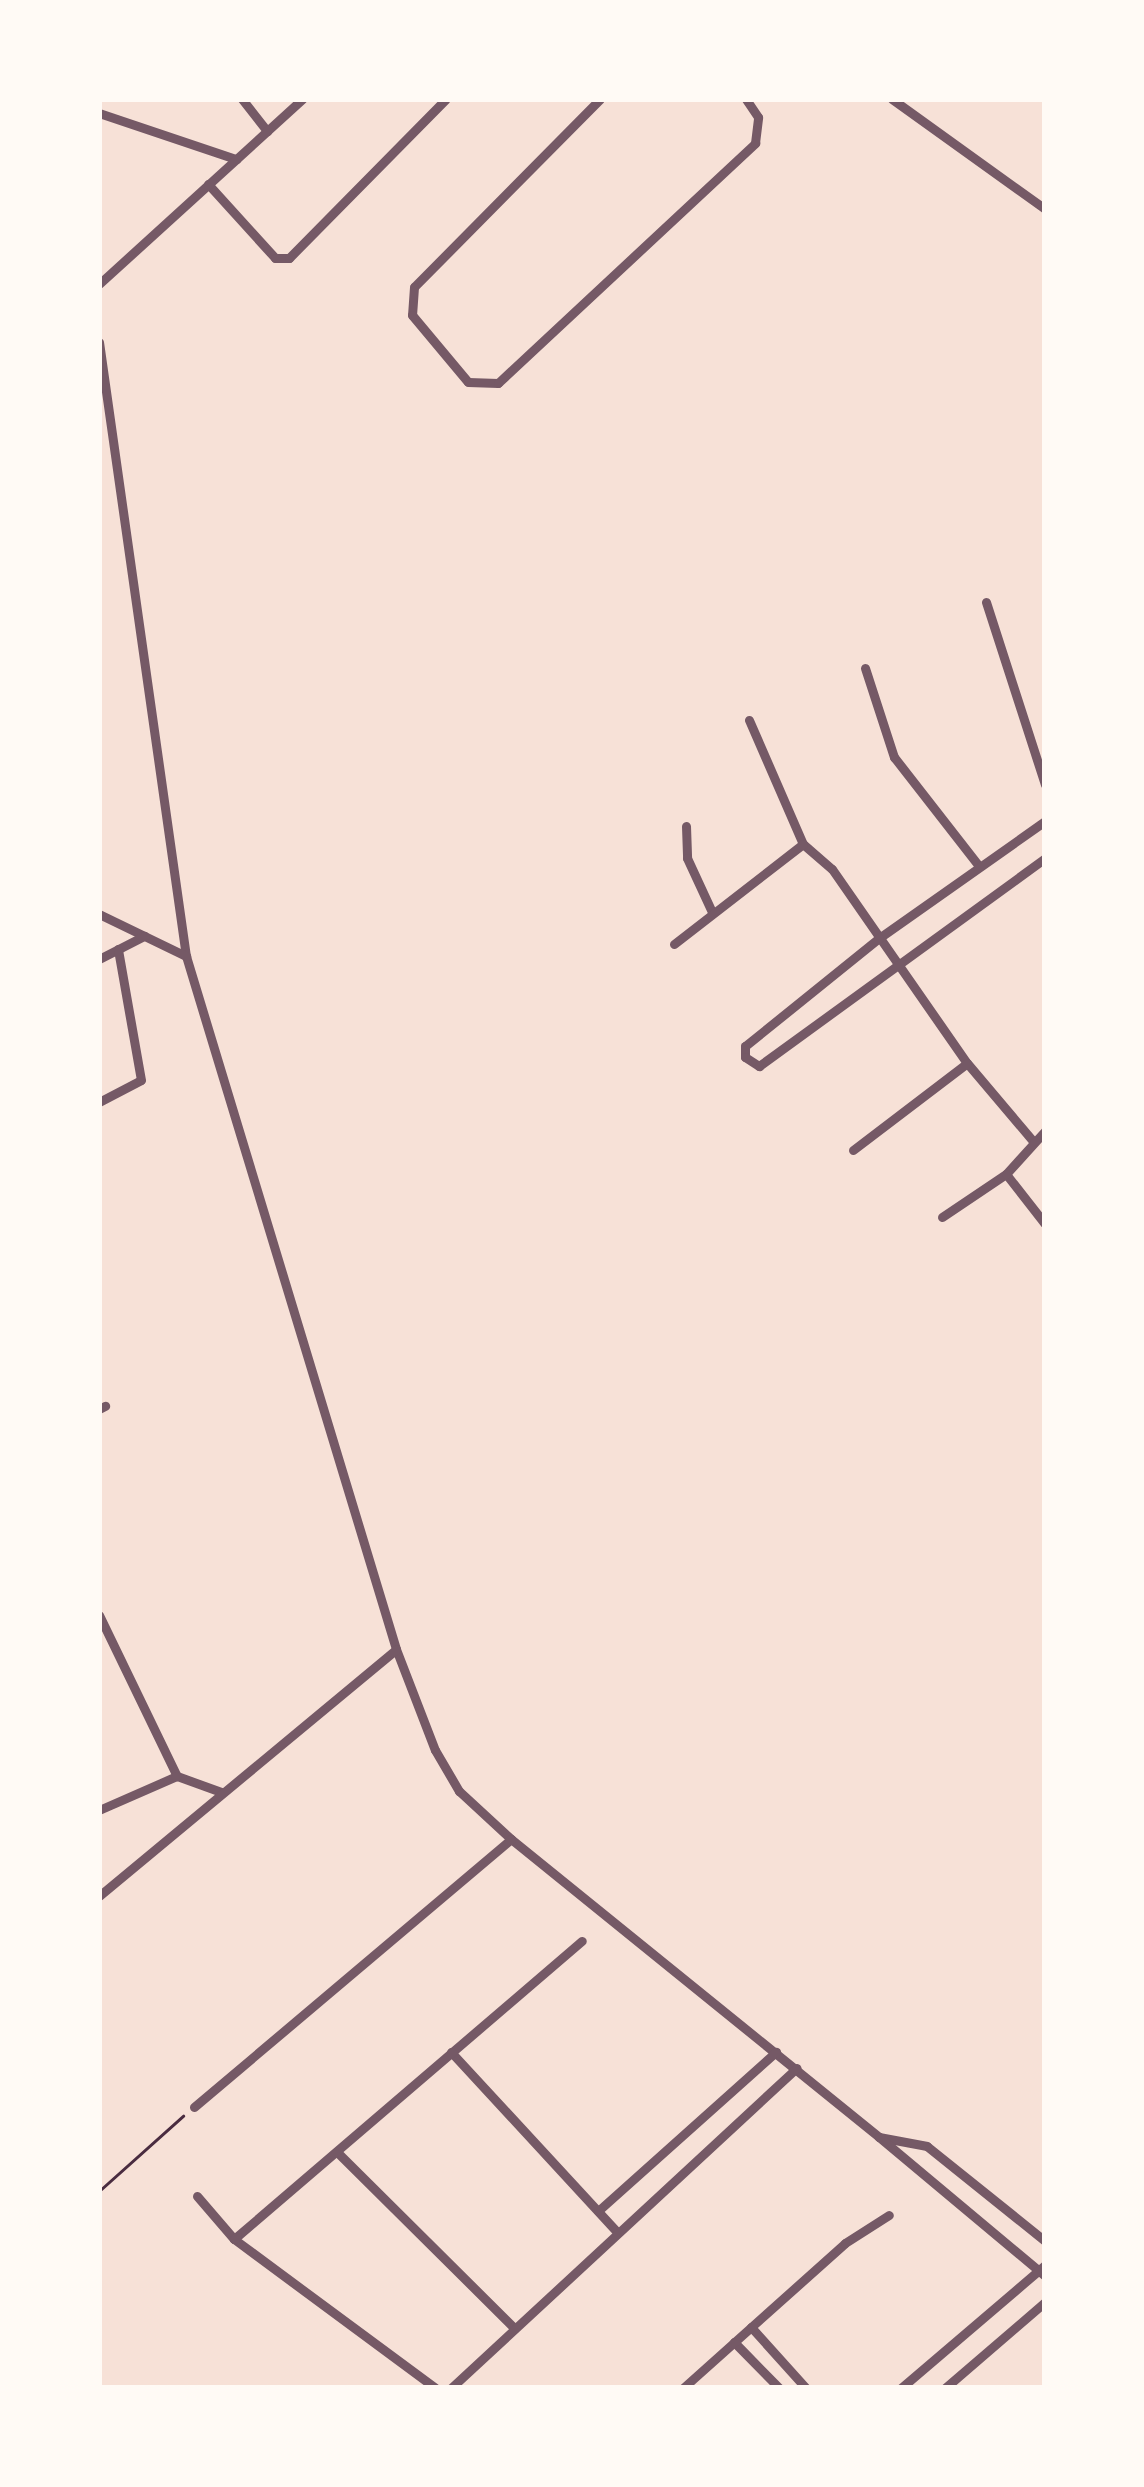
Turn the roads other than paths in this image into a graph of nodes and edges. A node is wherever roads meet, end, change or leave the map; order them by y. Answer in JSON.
{"nodes":[{"id":1,"x":242,"y":99,"type":"edge"},
{"id":2,"x":302,"y":99,"type":"edge"},
{"id":3,"x":446,"y":99,"type":"edge"},
{"id":4,"x":600,"y":99,"type":"edge"},
{"id":5,"x":746,"y":99,"type":"edge"},
{"id":6,"x":892,"y":99,"type":"edge"},
{"id":7,"x":99,"y":113,"type":"edge"},
{"id":8,"x":267,"y":131,"type":"junction"},
{"id":9,"x":236,"y":159,"type":"junction"},
{"id":10,"x":208,"y":184,"type":"junction"},
{"id":11,"x":1045,"y":209,"type":"edge"},
{"id":12,"x":99,"y":284,"type":"edge"},
{"id":13,"x":99,"y":343,"type":"edge"},
{"id":14,"x":986,"y":602,"type":"dead end"},
{"id":15,"x":865,"y":668,"type":"dead end"},
{"id":16,"x":749,"y":720,"type":"dead end"},
{"id":17,"x":1045,"y":785,"type":"edge"},
{"id":18,"x":1045,"y":821,"type":"edge"},
{"id":19,"x":686,"y":826,"type":"dead end"},
{"id":20,"x":802,"y":844,"type":"junction"},
{"id":21,"x":1045,"y":858,"type":"edge"},
{"id":22,"x":978,"y":866,"type":"junction"},
{"id":23,"x":712,"y":912,"type":"junction"},
{"id":24,"x":99,"y":914,"type":"edge"},
{"id":25,"x":144,"y":936,"type":"junction"},
{"id":26,"x":879,"y":938,"type":"junction"},
{"id":27,"x":674,"y":944,"type":"dead end"},
{"id":28,"x":118,"y":949,"type":"junction"},
{"id":29,"x":186,"y":956,"type":"junction"},
{"id":30,"x":99,"y":958,"type":"edge"},
{"id":31,"x":896,"y":961,"type":"junction"},
{"id":32,"x":967,"y":1063,"type":"junction"},
{"id":33,"x":99,"y":1102,"type":"edge"},
{"id":34,"x":1045,"y":1131,"type":"edge"},
{"id":35,"x":1032,"y":1140,"type":"junction"},
{"id":36,"x":853,"y":1150,"type":"dead end"},
{"id":37,"x":1006,"y":1174,"type":"junction"},
{"id":38,"x":942,"y":1216,"type":"dead end"},
{"id":39,"x":1045,"y":1224,"type":"edge"},
{"id":40,"x":99,"y":1616,"type":"edge"},
{"id":41,"x":396,"y":1649,"type":"junction"},
{"id":42,"x":177,"y":1777,"type":"junction"},
{"id":43,"x":221,"y":1792,"type":"junction"},
{"id":44,"x":99,"y":1810,"type":"edge"},
{"id":45,"x":511,"y":1839,"type":"junction"},
{"id":46,"x":99,"y":1896,"type":"edge"},
{"id":47,"x":582,"y":1940,"type":"dead end"},
{"id":48,"x":452,"y":2052,"type":"junction"},
{"id":49,"x":776,"y":2052,"type":"junction"},
{"id":50,"x":796,"y":2068,"type":"junction"},
{"id":51,"x":194,"y":2107,"type":"road end"},
{"id":52,"x":879,"y":2138,"type":"junction"},
{"id":53,"x":337,"y":2152,"type":"junction"},
{"id":54,"x":197,"y":2196,"type":"dead end"},
{"id":55,"x":598,"y":2211,"type":"junction"},
{"id":56,"x":889,"y":2215,"type":"dead end"},
{"id":57,"x":615,"y":2230,"type":"junction"},
{"id":58,"x":234,"y":2240,"type":"junction"},
{"id":59,"x":1045,"y":2241,"type":"edge"},
{"id":60,"x":1043,"y":2270,"type":"edge"},
{"id":61,"x":1045,"y":2302,"type":"edge"},
{"id":62,"x":751,"y":2327,"type":"junction"},
{"id":63,"x":514,"y":2328,"type":"junction"},
{"id":64,"x":734,"y":2342,"type":"junction"},
{"id":65,"x":435,"y":2388,"type":"edge"},
{"id":66,"x":451,"y":2388,"type":"edge"},
{"id":67,"x":682,"y":2388,"type":"edge"},
{"id":68,"x":778,"y":2388,"type":"edge"},
{"id":69,"x":806,"y":2388,"type":"edge"},
{"id":70,"x":901,"y":2388,"type":"edge"},
{"id":71,"x":945,"y":2388,"type":"edge"}],
"edges":[{"from":1,"to":8,"type":"street"},
{"from":2,"to":8,"type":"street"},
{"from":3,"to":10,"type":"street"},
{"from":4,"to":5,"type":"street"},
{"from":6,"to":11,"type":"street"},
{"from":7,"to":9,"type":"street"},
{"from":8,"to":9,"type":"street"},
{"from":9,"to":10,"type":"street"},
{"from":10,"to":12,"type":"street"},
{"from":13,"to":29,"type":"street"},
{"from":14,"to":17,"type":"street"},
{"from":15,"to":22,"type":"street"},
{"from":16,"to":20,"type":"street"},
{"from":18,"to":22,"type":"street"},
{"from":19,"to":23,"type":"street"},
{"from":20,"to":23,"type":"street"},
{"from":20,"to":26,"type":"street"},
{"from":21,"to":31,"type":"street"},
{"from":22,"to":26,"type":"street"},
{"from":23,"to":27,"type":"street"},
{"from":24,"to":25,"type":"street"},
{"from":25,"to":28,"type":"street"},
{"from":25,"to":29,"type":"street"},
{"from":26,"to":31,"type":"street"},
{"from":26,"to":31,"type":"street"},
{"from":28,"to":30,"type":"street"},
{"from":28,"to":33,"type":"street"},
{"from":29,"to":41,"type":"street"},
{"from":31,"to":32,"type":"street"},
{"from":32,"to":35,"type":"street"},
{"from":32,"to":36,"type":"street"},
{"from":34,"to":35,"type":"street"},
{"from":35,"to":37,"type":"street"},
{"from":37,"to":38,"type":"street"},
{"from":37,"to":39,"type":"street"},
{"from":40,"to":42,"type":"street"},
{"from":41,"to":43,"type":"street"},
{"from":41,"to":45,"type":"street"},
{"from":42,"to":43,"type":"street"},
{"from":42,"to":44,"type":"street"},
{"from":43,"to":46,"type":"street"},
{"from":45,"to":49,"type":"street"},
{"from":45,"to":51,"type":"street"},
{"from":47,"to":48,"type":"street"},
{"from":48,"to":53,"type":"street"},
{"from":48,"to":55,"type":"street"},
{"from":49,"to":50,"type":"street"},
{"from":49,"to":55,"type":"street"},
{"from":50,"to":52,"type":"street"},
{"from":50,"to":57,"type":"street"},
{"from":52,"to":59,"type":"street"},
{"from":52,"to":60,"type":"street"},
{"from":53,"to":58,"type":"street"},
{"from":53,"to":63,"type":"street"},
{"from":54,"to":58,"type":"street"},
{"from":55,"to":57,"type":"street"},
{"from":56,"to":62,"type":"street"},
{"from":57,"to":63,"type":"street"},
{"from":58,"to":65,"type":"street"},
{"from":60,"to":70,"type":"street"},
{"from":61,"to":71,"type":"street"},
{"from":62,"to":64,"type":"street"},
{"from":62,"to":69,"type":"street"},
{"from":63,"to":66,"type":"street"},
{"from":64,"to":67,"type":"street"},
{"from":64,"to":68,"type":"street"}]}
